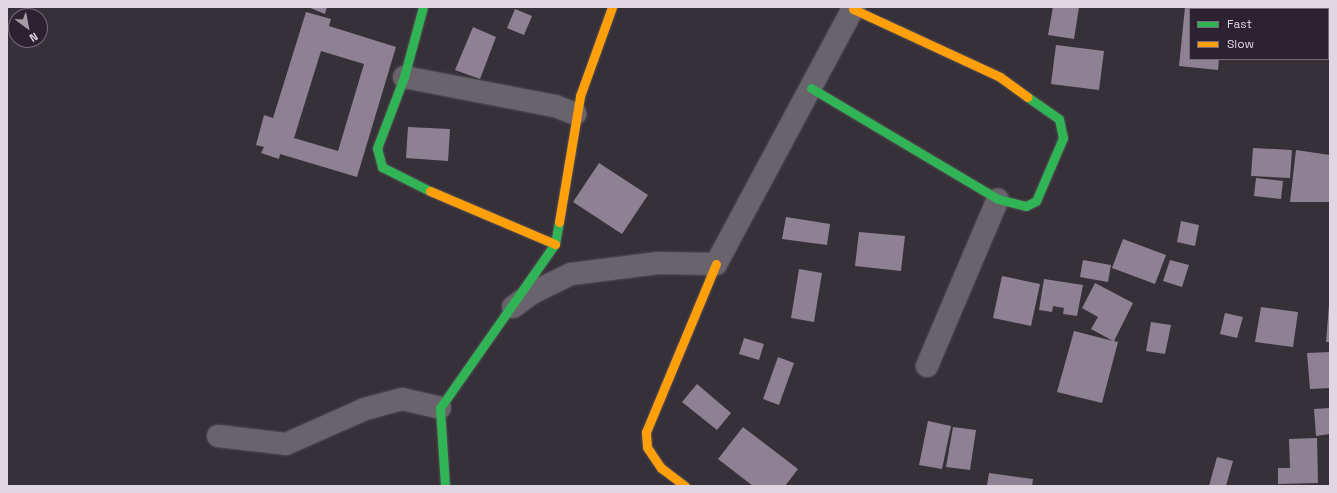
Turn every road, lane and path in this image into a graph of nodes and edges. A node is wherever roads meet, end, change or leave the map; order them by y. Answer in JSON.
{"nodes":[{"id":1,"x":424,"y":7,"type":"edge"},
{"id":2,"x":612,"y":7,"type":"edge"},
{"id":3,"x":854,"y":8,"type":"edge"},
{"id":4,"x":404,"y":77,"type":"junction"},
{"id":5,"x":811,"y":88,"type":"junction"},
{"id":6,"x":576,"y":114,"type":"junction"},
{"id":7,"x":998,"y":199,"type":"junction"},
{"id":8,"x":555,"y":244,"type":"junction"},
{"id":9,"x":716,"y":264,"type":"junction"},
{"id":10,"x":501,"y":317,"type":"junction"},
{"id":11,"x":927,"y":366,"type":"dead end"},
{"id":12,"x":440,"y":408,"type":"junction"},
{"id":13,"x":218,"y":436,"type":"dead end"},
{"id":14,"x":445,"y":486,"type":"edge"},
{"id":15,"x":686,"y":486,"type":"edge"}],
"edges":[{"from":1,"to":4,"type":"street"},
{"from":2,"to":6,"type":"street"},
{"from":3,"to":5,"type":"street"},
{"from":3,"to":7,"type":"street"},
{"from":4,"to":6,"type":"street"},
{"from":4,"to":8,"type":"street"},
{"from":5,"to":7,"type":"street"},
{"from":5,"to":9,"type":"street"},
{"from":6,"to":8,"type":"street"},
{"from":7,"to":11,"type":"street"},
{"from":8,"to":10,"type":"street"},
{"from":9,"to":10,"type":"street"},
{"from":9,"to":15,"type":"street"},
{"from":10,"to":12,"type":"street"},
{"from":12,"to":13,"type":"street"},
{"from":12,"to":14,"type":"street"}]}
